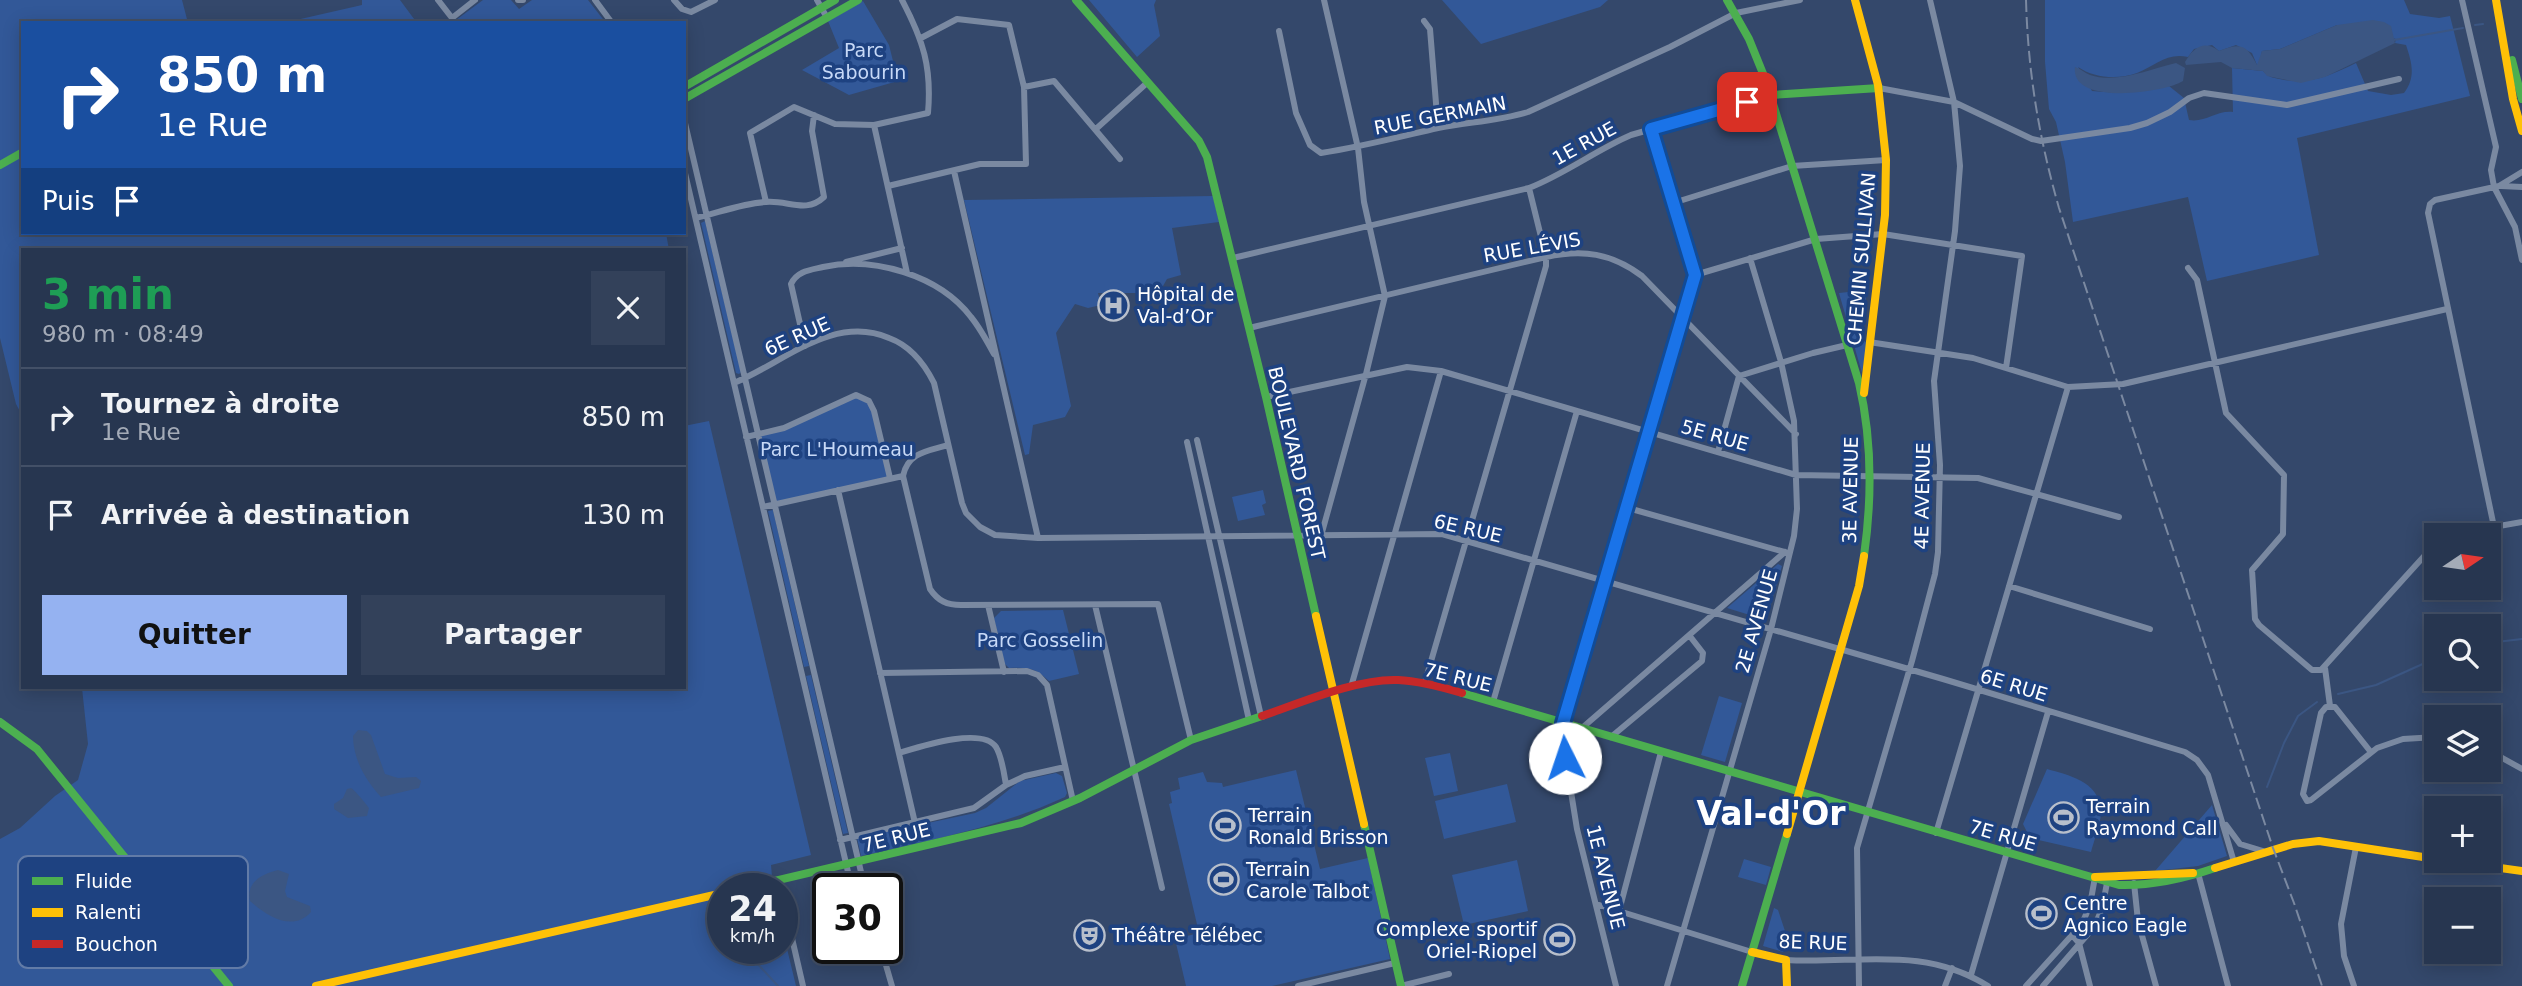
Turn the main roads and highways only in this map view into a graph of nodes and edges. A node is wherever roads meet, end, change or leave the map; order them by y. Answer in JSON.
{"nodes":[{"id":1,"x":835,"y":0,"type":"edge"},
{"id":2,"x":858,"y":0,"type":"edge"},
{"id":3,"x":1078,"y":0,"type":"edge"},
{"id":4,"x":1727,"y":0,"type":"edge"},
{"id":5,"x":1855,"y":0,"type":"edge"},
{"id":6,"x":2496,"y":0,"type":"edge"},
{"id":7,"x":822,"y":8,"type":"edge"},
{"id":8,"x":2504,"y":34,"type":"junction"},
{"id":9,"x":686,"y":86,"type":"edge"},
{"id":10,"x":1879,"y":88,"type":"junction"},
{"id":11,"x":1771,"y":95,"type":"junction"},
{"id":12,"x":686,"y":98,"type":"edge"},
{"id":13,"x":2522,"y":99,"type":"edge"},
{"id":14,"x":2522,"y":131,"type":"edge"},
{"id":15,"x":21,"y":153,"type":"edge"},
{"id":16,"x":0,"y":165,"type":"edge"},
{"id":17,"x":1863,"y":399,"type":"junction"},
{"id":18,"x":1333,"y":692,"type":"junction"},
{"id":19,"x":0,"y":722,"type":"edge"},
{"id":20,"x":1799,"y":793,"type":"junction"},
{"id":21,"x":124,"y":856,"type":"edge"},
{"id":22,"x":2424,"y":857,"type":"edge"},
{"id":23,"x":2501,"y":869,"type":"edge"},
{"id":24,"x":2522,"y":872,"type":"edge"},
{"id":25,"x":2095,"y":877,"type":"junction"},
{"id":26,"x":798,"y":880,"type":"edge"},
{"id":27,"x":2134,"y":881,"type":"junction"},
{"id":28,"x":707,"y":897,"type":"edge"},
{"id":29,"x":1752,"y":952,"type":"junction"},
{"id":30,"x":214,"y":968,"type":"edge"},
{"id":31,"x":229,"y":986,"type":"edge"},
{"id":32,"x":316,"y":986,"type":"edge"},
{"id":33,"x":1401,"y":986,"type":"edge"},
{"id":34,"x":1742,"y":986,"type":"edge"},
{"id":35,"x":1787,"y":986,"type":"edge"}],
"edges":[{"from":1,"to":7,"type":"main road"},
{"from":2,"to":7,"type":"main road"},
{"from":3,"to":18,"type":"main road","name":"BOULEVARD FOREST"},
{"from":4,"to":11,"type":"main road","name":"3E AVENUE"},
{"from":5,"to":10,"type":"main road","name":"CHEMIN SULLIVAN"},
{"from":6,"to":8,"type":"main road"},
{"from":7,"to":9,"type":"main road"},
{"from":7,"to":12,"type":"main road"},
{"from":8,"to":13,"type":"main road"},
{"from":8,"to":14,"type":"main road"},
{"from":10,"to":11,"type":"main road","name":"1E RUE"},
{"from":10,"to":17,"type":"main road","name":"CHEMIN SULLIVAN"},
{"from":11,"to":17,"type":"main road","name":"3E AVENUE"},
{"from":15,"to":16,"type":"main road"},
{"from":17,"to":20,"type":"main road","name":"3E AVENUE"},
{"from":18,"to":20,"type":"main road","name":"7E RUE"},
{"from":18,"to":26,"type":"main road","name":"7E RUE"},
{"from":18,"to":33,"type":"main road","name":"BOULEVARD FOREST"},
{"from":19,"to":21,"type":"main road"},
{"from":20,"to":25,"type":"main road","name":"7E RUE"},
{"from":20,"to":29,"type":"main road","name":"3E AVENUE"},
{"from":22,"to":27,"type":"main road","name":"7E RUE"},
{"from":23,"to":24,"type":"main road"},
{"from":25,"to":27,"type":"main road","name":"7E RUE"},
{"from":25,"to":27,"type":"main road","name":"7E RUE"},
{"from":28,"to":32,"type":"main road"},
{"from":29,"to":34,"type":"main road","name":"3E AVENUE"},
{"from":29,"to":35,"type":"main road","name":"8E RUE"},
{"from":30,"to":31,"type":"main road"}]}
